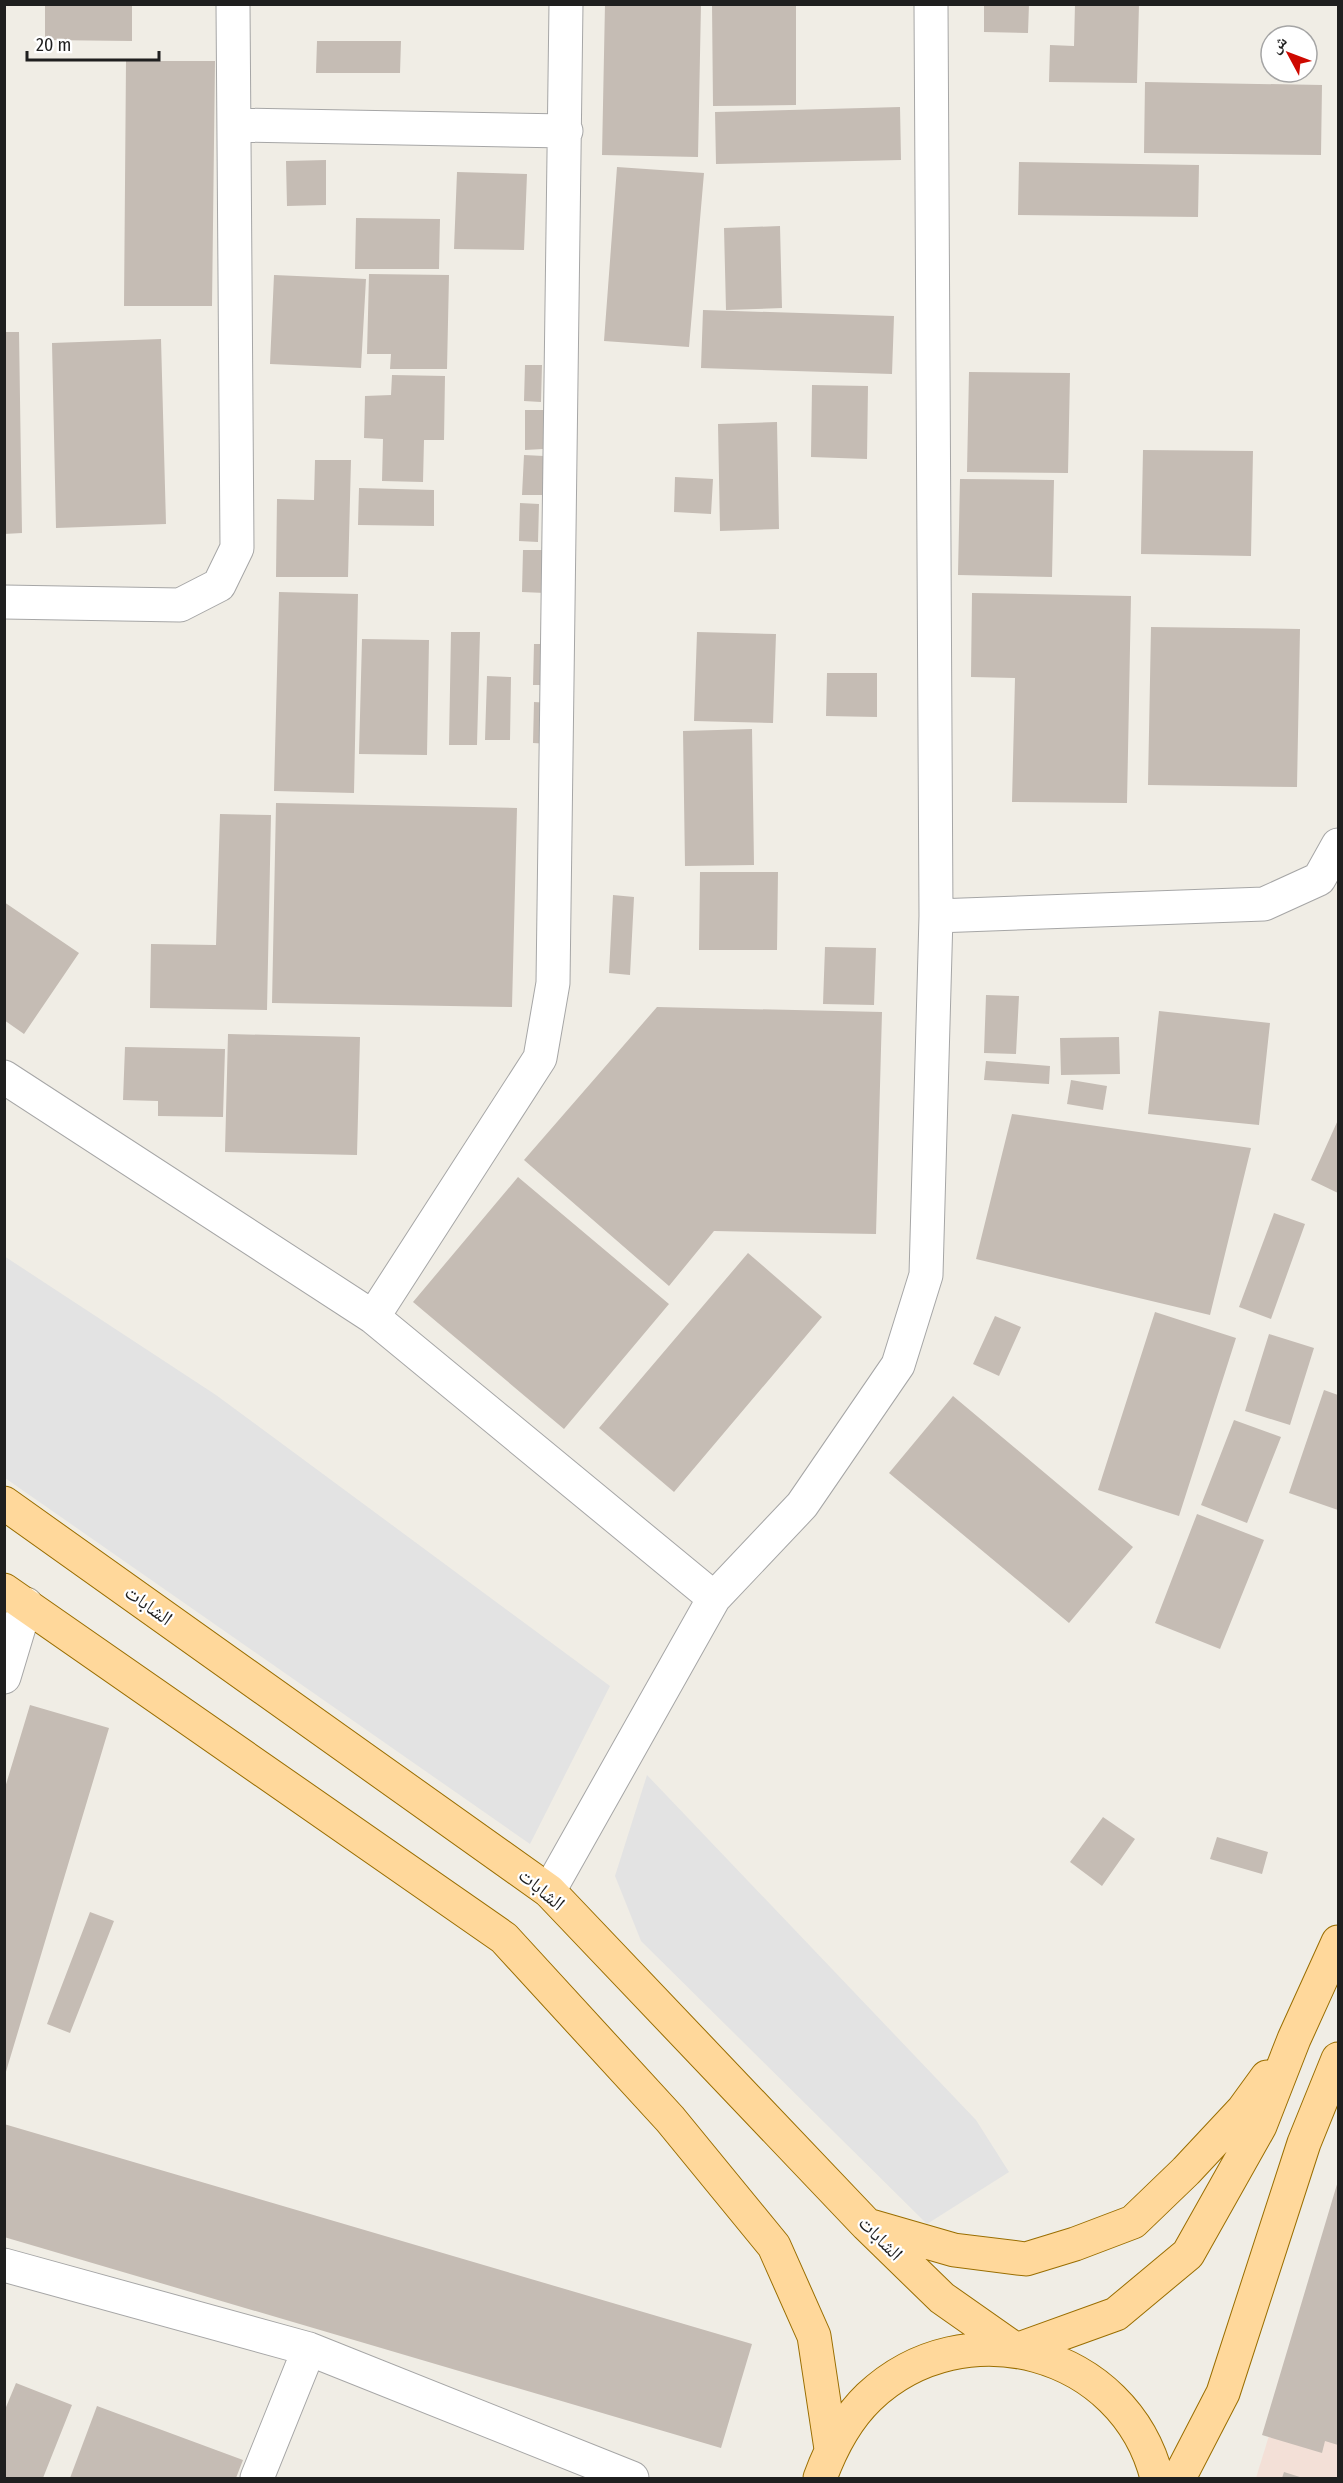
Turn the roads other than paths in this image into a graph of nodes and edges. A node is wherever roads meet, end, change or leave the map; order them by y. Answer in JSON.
{"nodes":[{"id":1,"x":233,"y":4,"type":"edge"},
{"id":2,"x":566,"y":4,"type":"edge"},
{"id":3,"x":931,"y":4,"type":"edge"},
{"id":4,"x":234,"y":125,"type":"junction"},
{"id":5,"x":566,"y":131,"type":"junction"},
{"id":6,"x":4,"y":602,"type":"edge"},
{"id":7,"x":1338,"y":845,"type":"edge"},
{"id":8,"x":936,"y":916,"type":"junction"},
{"id":9,"x":4,"y":1077,"type":"edge"},
{"id":10,"x":373,"y":1317,"type":"junction"},
{"id":11,"x":4,"y":1503,"type":"edge"},
{"id":12,"x":15,"y":1597,"type":"edge"},
{"id":13,"x":714,"y":1598,"type":"junction"},
{"id":14,"x":4,"y":1677,"type":"edge"},
{"id":15,"x":549,"y":1891,"type":"junction"},
{"id":16,"x":1338,"y":1942,"type":"edge"},
{"id":17,"x":1294,"y":2039,"type":"junction"},
{"id":18,"x":1338,"y":2059,"type":"edge"},
{"id":19,"x":867,"y":2224,"type":"junction"},
{"id":20,"x":4,"y":2265,"type":"edge"},
{"id":21,"x":309,"y":2349,"type":"junction"},
{"id":22,"x":1016,"y":2350,"type":"junction"},
{"id":23,"x":826,"y":2464,"type":"edge"},
{"id":24,"x":257,"y":2478,"type":"edge"},
{"id":25,"x":632,"y":2478,"type":"edge"},
{"id":26,"x":1156,"y":2478,"type":"edge"},
{"id":27,"x":1179,"y":2478,"type":"edge"}],
"edges":[{"from":1,"to":4,"type":"street"},
{"from":2,"to":5,"type":"street"},
{"from":3,"to":8,"type":"street"},
{"from":4,"to":5,"type":"street"},
{"from":4,"to":6,"type":"street"},
{"from":5,"to":10,"type":"street"},
{"from":7,"to":8,"type":"street"},
{"from":8,"to":13,"type":"street"},
{"from":9,"to":10,"type":"street"},
{"from":10,"to":13,"type":"street"},
{"from":11,"to":15,"type":"main road","name":"الشابات"},
{"from":12,"to":14,"type":"street"},
{"from":12,"to":23,"type":"main road"},
{"from":13,"to":15,"type":"street"},
{"from":15,"to":19,"type":"main road","name":"الشابات"},
{"from":16,"to":17,"type":"main road"},
{"from":17,"to":19,"type":"main road"},
{"from":17,"to":22,"type":"main road"},
{"from":18,"to":27,"type":"main road"},
{"from":19,"to":22,"type":"main road","name":"الشابات"},
{"from":20,"to":21,"type":"street"},
{"from":21,"to":24,"type":"street"},
{"from":21,"to":25,"type":"street"},
{"from":22,"to":23,"type":"main road"},
{"from":22,"to":26,"type":"main road"}]}
